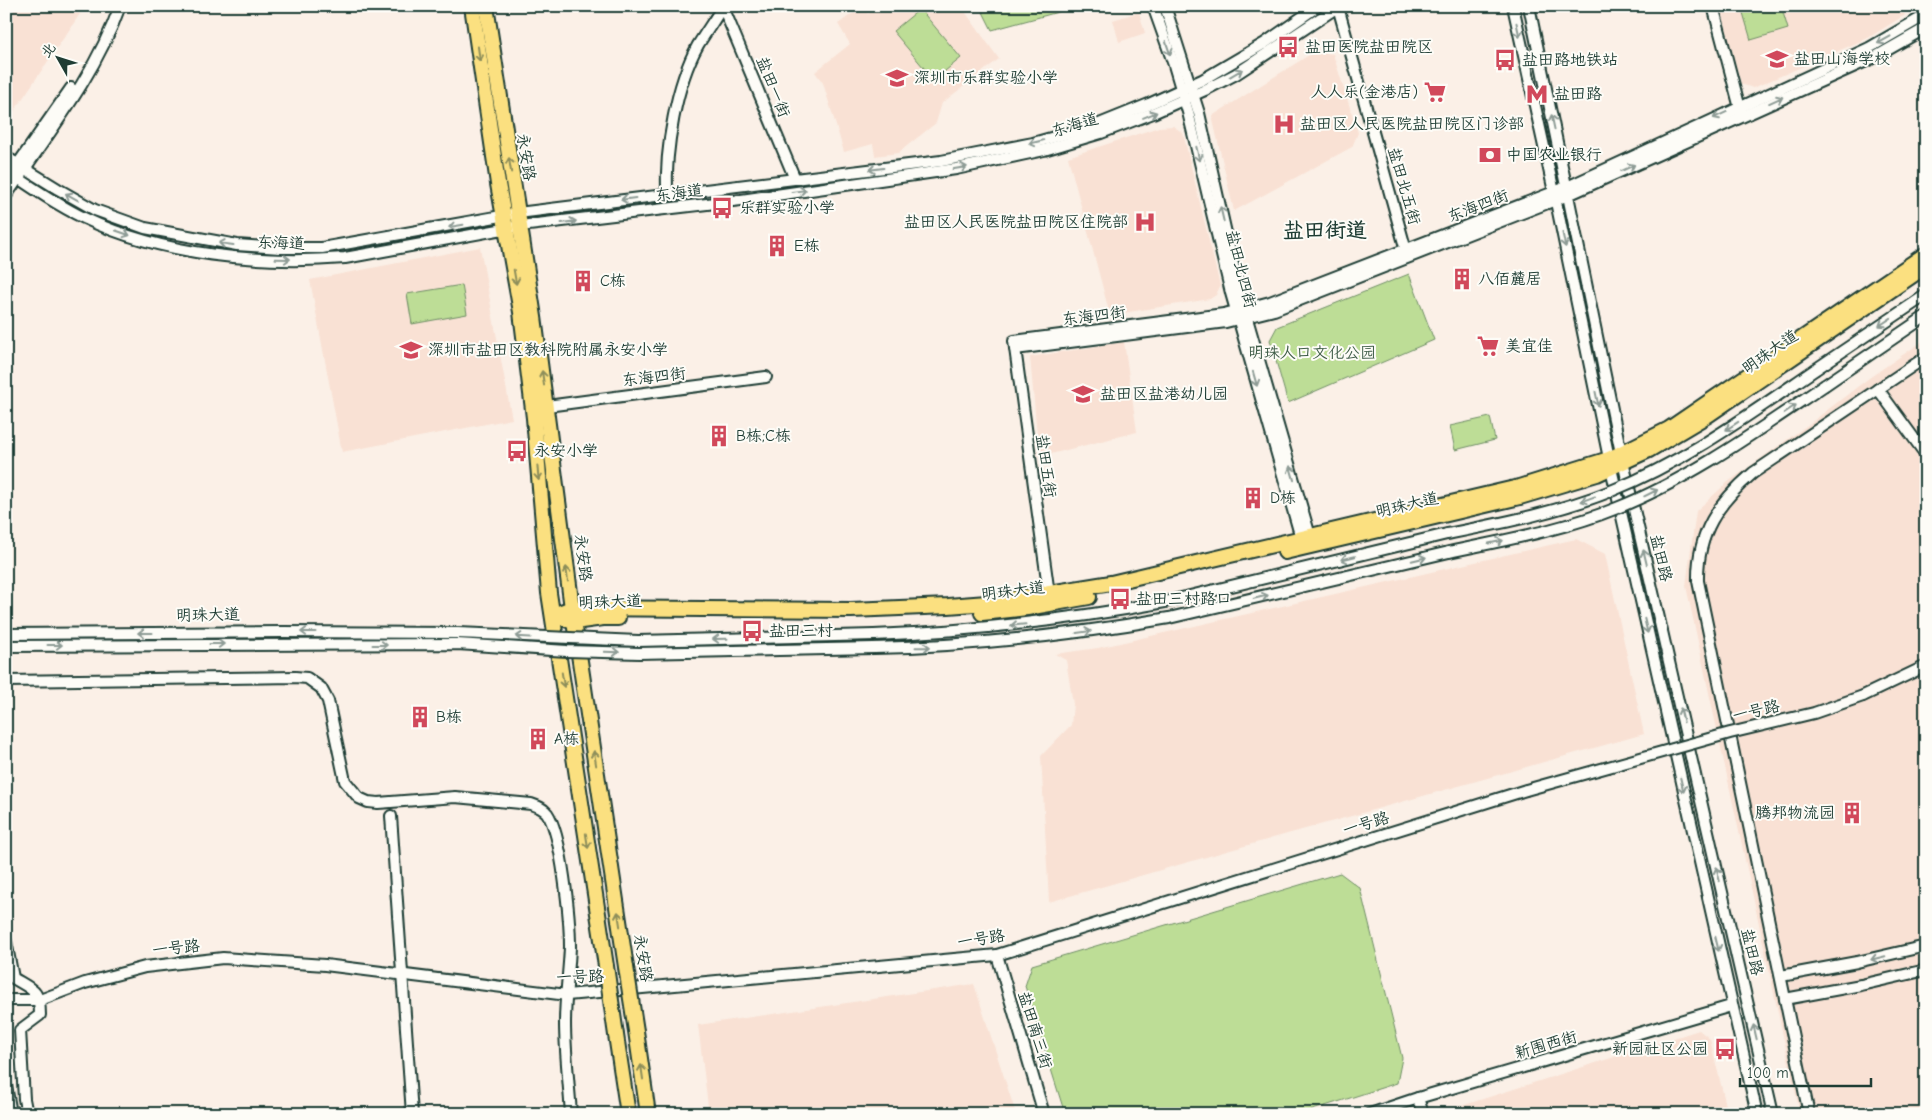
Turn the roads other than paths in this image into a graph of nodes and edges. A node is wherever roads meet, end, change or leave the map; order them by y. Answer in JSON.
{"nodes":[{"id":1,"x":120,"y":6,"type":"edge"},
{"id":2,"x":472,"y":6,"type":"edge"},
{"id":3,"x":486,"y":6,"type":"edge"},
{"id":4,"x":1153,"y":6,"type":"edge"},
{"id":5,"x":1165,"y":6,"type":"edge"},
{"id":6,"x":1318,"y":6,"type":"edge"},
{"id":7,"x":1513,"y":6,"type":"edge"},
{"id":8,"x":1529,"y":6,"type":"edge"},
{"id":9,"x":1713,"y":6,"type":"edge"},
{"id":10,"x":723,"y":7,"type":"edge"},
{"id":11,"x":1339,"y":7,"type":"edge"},
{"id":12,"x":1926,"y":15,"type":"edge"},
{"id":13,"x":1926,"y":28,"type":"edge"},
{"id":14,"x":1187,"y":93,"type":"junction"},
{"id":15,"x":1741,"y":111,"type":"junction"},
{"id":16,"x":6,"y":157,"type":"edge"},
{"id":17,"x":21,"y":167,"type":"junction"},
{"id":18,"x":10,"y":176,"type":"edge"},
{"id":19,"x":794,"y":179,"type":"junction"},
{"id":20,"x":1567,"y":191,"type":"junction"},
{"id":21,"x":667,"y":194,"type":"junction"},
{"id":22,"x":6,"y":196,"type":"edge"},
{"id":23,"x":1555,"y":196,"type":"junction"},
{"id":24,"x":519,"y":220,"type":"junction"},
{"id":25,"x":505,"y":222,"type":"junction"},
{"id":26,"x":1407,"y":254,"type":"junction"},
{"id":27,"x":1926,"y":254,"type":"edge"},
{"id":28,"x":1926,"y":266,"type":"edge"},
{"id":29,"x":1926,"y":295,"type":"edge"},
{"id":30,"x":1241,"y":314,"type":"junction"},
{"id":31,"x":1926,"y":316,"type":"edge"},
{"id":32,"x":1014,"y":345,"type":"joint"},
{"id":33,"x":1926,"y":357,"type":"edge"},
{"id":34,"x":766,"y":377,"type":"dead end"},
{"id":35,"x":1878,"y":389,"type":"junction"},
{"id":36,"x":547,"y":406,"type":"junction"},
{"id":37,"x":1926,"y":455,"type":"edge"},
{"id":38,"x":1616,"y":461,"type":"junction"},
{"id":39,"x":1633,"y":502,"type":"junction"},
{"id":40,"x":1306,"y":537,"type":"junction"},
{"id":41,"x":1049,"y":594,"type":"junction"},
{"id":42,"x":553,"y":614,"type":"junction"},
{"id":43,"x":573,"y":615,"type":"junction"},
{"id":44,"x":6,"y":634,"type":"edge"},
{"id":45,"x":6,"y":646,"type":"edge"},
{"id":46,"x":1926,"y":666,"type":"edge"},
{"id":47,"x":6,"y":681,"type":"edge"},
{"id":48,"x":1730,"y":733,"type":"junction"},
{"id":49,"x":391,"y":816,"type":"dead end"},
{"id":50,"x":6,"y":941,"type":"edge"},
{"id":51,"x":1926,"y":946,"type":"edge"},
{"id":52,"x":997,"y":955,"type":"junction"},
{"id":53,"x":1926,"y":970,"type":"edge"},
{"id":54,"x":402,"y":975,"type":"junction"},
{"id":55,"x":1780,"y":976,"type":"junction"},
{"id":56,"x":567,"y":995,"type":"junction"},
{"id":57,"x":1785,"y":999,"type":"junction"},
{"id":58,"x":6,"y":1000,"type":"edge"},
{"id":59,"x":40,"y":1000,"type":"junction"},
{"id":60,"x":1731,"y":1006,"type":"junction"},
{"id":61,"x":6,"y":1085,"type":"edge"},
{"id":62,"x":1418,"y":1098,"type":"junction"},
{"id":63,"x":11,"y":1114,"type":"edge"},
{"id":64,"x":27,"y":1114,"type":"edge"},
{"id":65,"x":412,"y":1114,"type":"edge"},
{"id":66,"x":571,"y":1114,"type":"edge"},
{"id":67,"x":628,"y":1114,"type":"edge"},
{"id":68,"x":648,"y":1114,"type":"edge"},
{"id":69,"x":1044,"y":1114,"type":"edge"},
{"id":70,"x":1370,"y":1114,"type":"edge"},
{"id":71,"x":1423,"y":1114,"type":"edge"},
{"id":72,"x":1757,"y":1114,"type":"edge"},
{"id":73,"x":1773,"y":1114,"type":"edge"},
{"id":74,"x":1809,"y":1114,"type":"edge"}],
"edges":[{"from":1,"to":17,"type":"street"},
{"from":2,"to":25,"type":"main road","name":"永安路","one_way":true},
{"from":24,"to":3,"type":"main road","name":"永安路","one_way":true},
{"from":4,"to":14,"type":"street","name":"盐田北四街","one_way":true},
{"from":5,"to":14,"type":"street","name":"盐田北四街"},
{"from":6,"to":14,"type":"street","name":"东海道"},
{"from":7,"to":23,"type":"street","name":"盐田路","one_way":true},
{"from":20,"to":8,"type":"street","name":"盐田路","one_way":true},
{"from":9,"to":15,"type":"street"},
{"from":10,"to":19,"type":"street","name":"盐田一街"},
{"from":10,"to":21,"type":"street"},
{"from":14,"to":11,"type":"street","name":"东海道","one_way":true},
{"from":11,"to":26,"type":"street","name":"盐田北五街"},
{"from":12,"to":15,"type":"street","name":"东海四街","one_way":true},
{"from":15,"to":13,"type":"street","name":"东海四街","one_way":true},
{"from":14,"to":19,"type":"street","name":"东海道","one_way":true},
{"from":24,"to":14,"type":"street","name":"东海道","one_way":true},
{"from":14,"to":30,"type":"street","name":"盐田北四街"},
{"from":15,"to":20,"type":"street","name":"东海四街"},
{"from":16,"to":17,"type":"street","name":"东海道"},
{"from":17,"to":18,"type":"street"},
{"from":25,"to":17,"type":"street","name":"东海道","one_way":true},
{"from":18,"to":22,"type":"street"},
{"from":18,"to":25,"type":"street","name":"东海道","one_way":true},
{"from":19,"to":21,"type":"street","name":"东海道"},
{"from":20,"to":23,"type":"street","name":"东海四街"},
{"from":20,"to":38,"type":"street","name":"盐田路"},
{"from":21,"to":24,"type":"street","name":"东海道","one_way":true},
{"from":23,"to":26,"type":"street","name":"东海四街"},
{"from":23,"to":38,"type":"street","name":"盐田路","one_way":true},
{"from":24,"to":25,"type":"street","name":"东海道"},
{"from":36,"to":24,"type":"main road","name":"永安路","one_way":true},
{"from":25,"to":42,"type":"main road","name":"永安路","one_way":true},
{"from":26,"to":30,"type":"street","name":"东海四街"},
{"from":27,"to":38,"type":"main road","name":"明珠大道"},
{"from":28,"to":38,"type":"main road","name":"明珠大道"},
{"from":29,"to":44,"type":"street","name":"明珠大道","one_way":true,"bridge":true},
{"from":30,"to":32,"type":"street","name":"东海四街"},
{"from":30,"to":40,"type":"street","name":"盐田北四街"},
{"from":39,"to":31,"type":"street","name":"明珠大道","one_way":true,"bridge":true},
{"from":32,"to":41,"type":"street","name":"盐田五街"},
{"from":33,"to":35,"type":"street"},
{"from":34,"to":36,"type":"street","name":"东海四街"},
{"from":35,"to":37,"type":"street"},
{"from":35,"to":48,"type":"street"},
{"from":43,"to":36,"type":"main road","name":"永安路","one_way":true},
{"from":38,"to":39,"type":"street","name":"盐田路"},
{"from":38,"to":40,"type":"main road","name":"明珠大道"},
{"from":38,"to":43,"type":"main road","name":"明珠大道"},
{"from":38,"to":60,"type":"street","name":"盐田路","one_way":true},
{"from":45,"to":39,"type":"street","name":"明珠大道","one_way":true,"bridge":true},
{"from":73,"to":39,"type":"street","name":"盐田路","one_way":true},
{"from":40,"to":41,"type":"main road","name":"明珠大道"},
{"from":41,"to":43,"type":"main road","name":"明珠大道"},
{"from":42,"to":43,"type":"main road","name":"明珠大道"},
{"from":42,"to":67,"type":"main road","name":"永安路","one_way":true,"bridge":true},
{"from":68,"to":43,"type":"main road","name":"永安路","one_way":true,"bridge":true},
{"from":46,"to":48,"type":"street","name":"一号路","bridge":true},
{"from":47,"to":56,"type":"street"},
{"from":48,"to":52,"type":"street","name":"一号路","bridge":true},
{"from":48,"to":55,"type":"street"},
{"from":49,"to":54,"type":"street"},
{"from":50,"to":59,"type":"street"},
{"from":51,"to":55,"type":"street","one_way":true},
{"from":52,"to":56,"type":"street","name":"一号路"},
{"from":52,"to":69,"type":"street","name":"盐田南三街"},
{"from":53,"to":57,"type":"street"},
{"from":54,"to":56,"type":"street","name":"一号路"},
{"from":54,"to":59,"type":"street","name":"一号路"},
{"from":54,"to":65,"type":"street"},
{"from":55,"to":57,"type":"street"},
{"from":56,"to":66,"type":"street"},
{"from":57,"to":74,"type":"street"},
{"from":58,"to":59,"type":"street","name":"一号路"},
{"from":59,"to":64,"type":"street"},
{"from":60,"to":62,"type":"street","name":"新围西街"},
{"from":60,"to":72,"type":"street","name":"盐田路"},
{"from":61,"to":63,"type":"street"},
{"from":62,"to":70,"type":"street","name":"新围西街"},
{"from":62,"to":71,"type":"street"}]}
